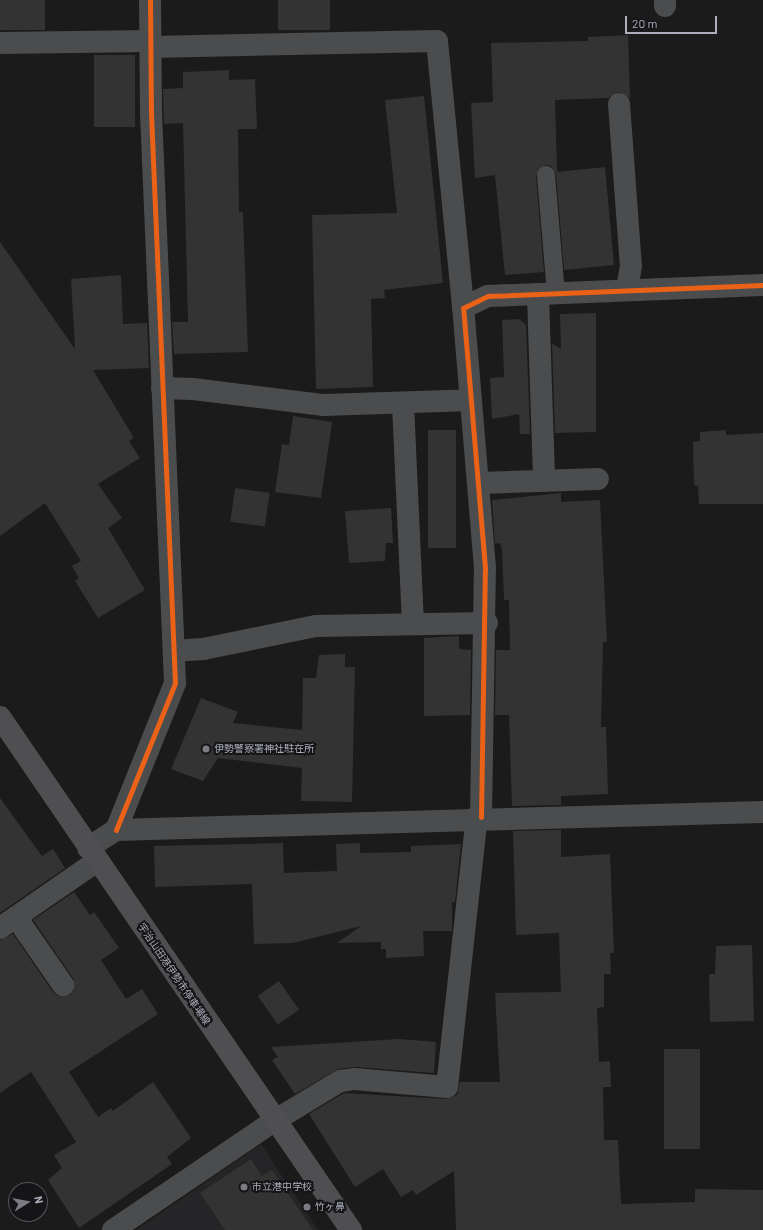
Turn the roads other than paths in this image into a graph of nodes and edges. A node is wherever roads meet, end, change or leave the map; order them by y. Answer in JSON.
{"nodes":[{"id":1,"x":150,"y":0,"type":"edge"},
{"id":2,"x":0,"y":43,"type":"edge"},
{"id":3,"x":150,"y":44,"type":"junction"},
{"id":4,"x":619,"y":104,"type":"dead end"},
{"id":5,"x":546,"y":175,"type":"dead end"},
{"id":6,"x":763,"y":285,"type":"edge"},
{"id":7,"x":627,"y":289,"type":"junction"},
{"id":8,"x":547,"y":295,"type":"junction"},
{"id":9,"x":463,"y":308,"type":"junction"},
{"id":10,"x":162,"y":388,"type":"junction"},
{"id":11,"x":471,"y":400,"type":"junction"},
{"id":12,"x":403,"y":404,"type":"junction"},
{"id":13,"x":598,"y":479,"type":"dead end"},
{"id":14,"x":544,"y":481,"type":"junction"},
{"id":15,"x":479,"y":483,"type":"junction"},
{"id":16,"x":487,"y":623,"type":"junction"},
{"id":17,"x":412,"y":624,"type":"junction"},
{"id":18,"x":174,"y":651,"type":"junction"},
{"id":19,"x":1,"y":719,"type":"edge"},
{"id":20,"x":763,"y":812,"type":"edge"},
{"id":21,"x":479,"y":817,"type":"junction"},
{"id":22,"x":116,"y":830,"type":"junction"},
{"id":23,"x":92,"y":854,"type":"junction"},
{"id":24,"x":8,"y":922,"type":"edge"},
{"id":25,"x":63,"y":985,"type":"dead end"},
{"id":26,"x":274,"y":1121,"type":"junction"},
{"id":27,"x":113,"y":1230,"type":"edge"},
{"id":28,"x":351,"y":1230,"type":"edge"}],
"edges":[{"from":1,"to":3,"type":"street"},
{"from":2,"to":3,"type":"street"},
{"from":3,"to":9,"type":"street"},
{"from":3,"to":10,"type":"street"},
{"from":4,"to":7,"type":"street"},
{"from":5,"to":8,"type":"lane"},
{"from":6,"to":7,"type":"street"},
{"from":7,"to":8,"type":"street"},
{"from":8,"to":9,"type":"street"},
{"from":8,"to":14,"type":"street"},
{"from":9,"to":11,"type":"street"},
{"from":10,"to":12,"type":"street"},
{"from":10,"to":18,"type":"street"},
{"from":11,"to":12,"type":"street"},
{"from":11,"to":15,"type":"street"},
{"from":12,"to":17,"type":"street"},
{"from":13,"to":14,"type":"street"},
{"from":14,"to":15,"type":"street"},
{"from":15,"to":16,"type":"street"},
{"from":16,"to":17,"type":"street"},
{"from":16,"to":21,"type":"street"},
{"from":17,"to":18,"type":"street"},
{"from":18,"to":22,"type":"street"},
{"from":19,"to":23,"type":"main road","name":"宇治山田港伊勢市停車場線"},
{"from":20,"to":21,"type":"street"},
{"from":21,"to":22,"type":"street"},
{"from":21,"to":26,"type":"street"},
{"from":22,"to":23,"type":"street"},
{"from":23,"to":24,"type":"street"},
{"from":23,"to":26,"type":"main road","name":"宇治山田港伊勢市停車場線"},
{"from":24,"to":25,"type":"street"},
{"from":26,"to":27,"type":"street"},
{"from":26,"to":28,"type":"main road","name":"宇治山田港伊勢市停車場線"}]}
